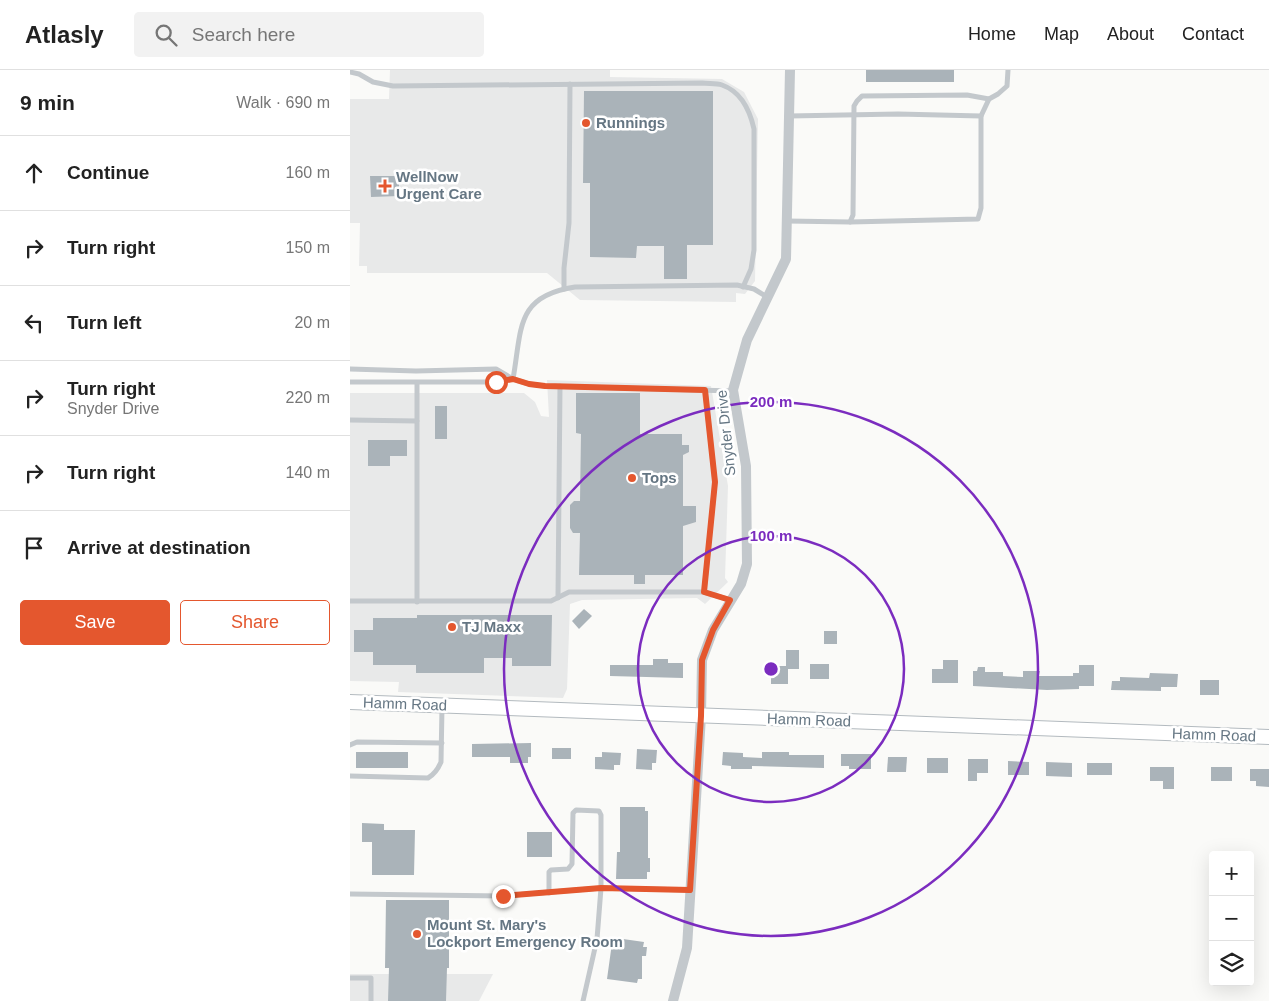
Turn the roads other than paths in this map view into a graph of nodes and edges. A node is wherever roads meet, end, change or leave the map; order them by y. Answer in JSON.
{"nodes":[{"id":1,"x":790,"y":70,"type":"edge"},
{"id":2,"x":1008,"y":70,"type":"edge"},
{"id":3,"x":350,"y":72,"type":"edge"},
{"id":4,"x":570,"y":84,"type":"junction"},
{"id":5,"x":989,"y":99,"type":"junction"},
{"id":6,"x":853,"y":115,"type":"junction"},
{"id":7,"x":789,"y":116,"type":"junction"},
{"id":8,"x":981,"y":116,"type":"junction"},
{"id":9,"x":787,"y":221,"type":"junction"},
{"id":10,"x":850,"y":222,"type":"junction"},
{"id":11,"x":743,"y":286,"type":"junction"},
{"id":12,"x":564,"y":289,"type":"junction"},
{"id":13,"x":768,"y":297,"type":"junction"},
{"id":14,"x":350,"y":369,"type":"edge"},
{"id":15,"x":513,"y":379,"type":"junction"},
{"id":16,"x":350,"y":382,"type":"edge"},
{"id":17,"x":417,"y":383,"type":"junction"},
{"id":18,"x":560,"y":386,"type":"junction"},
{"id":19,"x":705,"y":390,"type":"junction"},
{"id":20,"x":734,"y":391,"type":"junction"},
{"id":21,"x":350,"y":420,"type":"edge"},
{"id":22,"x":417,"y":421,"type":"junction"},
{"id":23,"x":704,"y":592,"type":"junction"},
{"id":24,"x":558,"y":598,"type":"junction"},
{"id":25,"x":730,"y":600,"type":"junction"},
{"id":26,"x":350,"y":601,"type":"edge"},
{"id":27,"x":417,"y":602,"type":"junction"},
{"id":28,"x":350,"y":702,"type":"edge"},
{"id":29,"x":442,"y":705,"type":"junction"},
{"id":30,"x":701,"y":716,"type":"junction"},
{"id":31,"x":1269,"y":737,"type":"edge"},
{"id":32,"x":442,"y":742,"type":"junction"},
{"id":33,"x":350,"y":745,"type":"edge"},
{"id":34,"x":350,"y":776,"type":"edge"},
{"id":35,"x":601,"y":888,"type":"junction"},
{"id":36,"x":690,"y":890,"type":"junction"},
{"id":37,"x":549,"y":893,"type":"junction"},
{"id":38,"x":350,"y":894,"type":"edge"},
{"id":39,"x":350,"y":978,"type":"edge"},
{"id":40,"x":371,"y":1001,"type":"edge"},
{"id":41,"x":582,"y":1001,"type":"edge"},
{"id":42,"x":673,"y":1001,"type":"edge"}],
"edges":[{"from":1,"to":7,"type":"street","name":"Snyder Drive"},
{"from":2,"to":5,"type":"lane"},
{"from":3,"to":4,"type":"lane"},
{"from":4,"to":11,"type":"lane"},
{"from":4,"to":12,"type":"lane"},
{"from":5,"to":6,"type":"lane"},
{"from":5,"to":8,"type":"lane"},
{"from":6,"to":7,"type":"lane"},
{"from":6,"to":8,"type":"lane"},
{"from":6,"to":10,"type":"lane"},
{"from":7,"to":9,"type":"street","name":"Snyder Drive"},
{"from":8,"to":10,"type":"lane"},
{"from":9,"to":10,"type":"lane"},
{"from":9,"to":13,"type":"street","name":"Snyder Drive"},
{"from":11,"to":12,"type":"lane"},
{"from":11,"to":13,"type":"lane"},
{"from":12,"to":15,"type":"lane"},
{"from":13,"to":20,"type":"street","name":"Snyder Drive"},
{"from":14,"to":15,"type":"lane"},
{"from":15,"to":17,"type":"lane"},
{"from":15,"to":18,"type":"lane"},
{"from":16,"to":17,"type":"lane"},
{"from":17,"to":22,"type":"lane"},
{"from":18,"to":19,"type":"lane"},
{"from":18,"to":24,"type":"lane"},
{"from":19,"to":20,"type":"lane"},
{"from":19,"to":23,"type":"lane"},
{"from":20,"to":25,"type":"street","name":"Snyder Drive"},
{"from":21,"to":22,"type":"lane"},
{"from":22,"to":27,"type":"lane"},
{"from":23,"to":24,"type":"lane"},
{"from":23,"to":25,"type":"lane"},
{"from":24,"to":27,"type":"lane"},
{"from":25,"to":30,"type":"street","name":"Snyder Drive"},
{"from":26,"to":27,"type":"lane"},
{"from":28,"to":29,"type":"street","name":"Hamm Road"},
{"from":29,"to":30,"type":"street","name":"Hamm Road"},
{"from":29,"to":32,"type":"lane"},
{"from":30,"to":31,"type":"street","name":"Hamm Road"},
{"from":30,"to":36,"type":"street","name":"Snyder Drive"},
{"from":32,"to":33,"type":"lane"},
{"from":32,"to":34,"type":"lane"},
{"from":35,"to":36,"type":"lane"},
{"from":35,"to":37,"type":"lane"},
{"from":35,"to":37,"type":"lane"},
{"from":35,"to":41,"type":"lane"},
{"from":36,"to":42,"type":"street","name":"Snyder Drive"},
{"from":37,"to":38,"type":"lane"},
{"from":39,"to":40,"type":"lane"}]}
